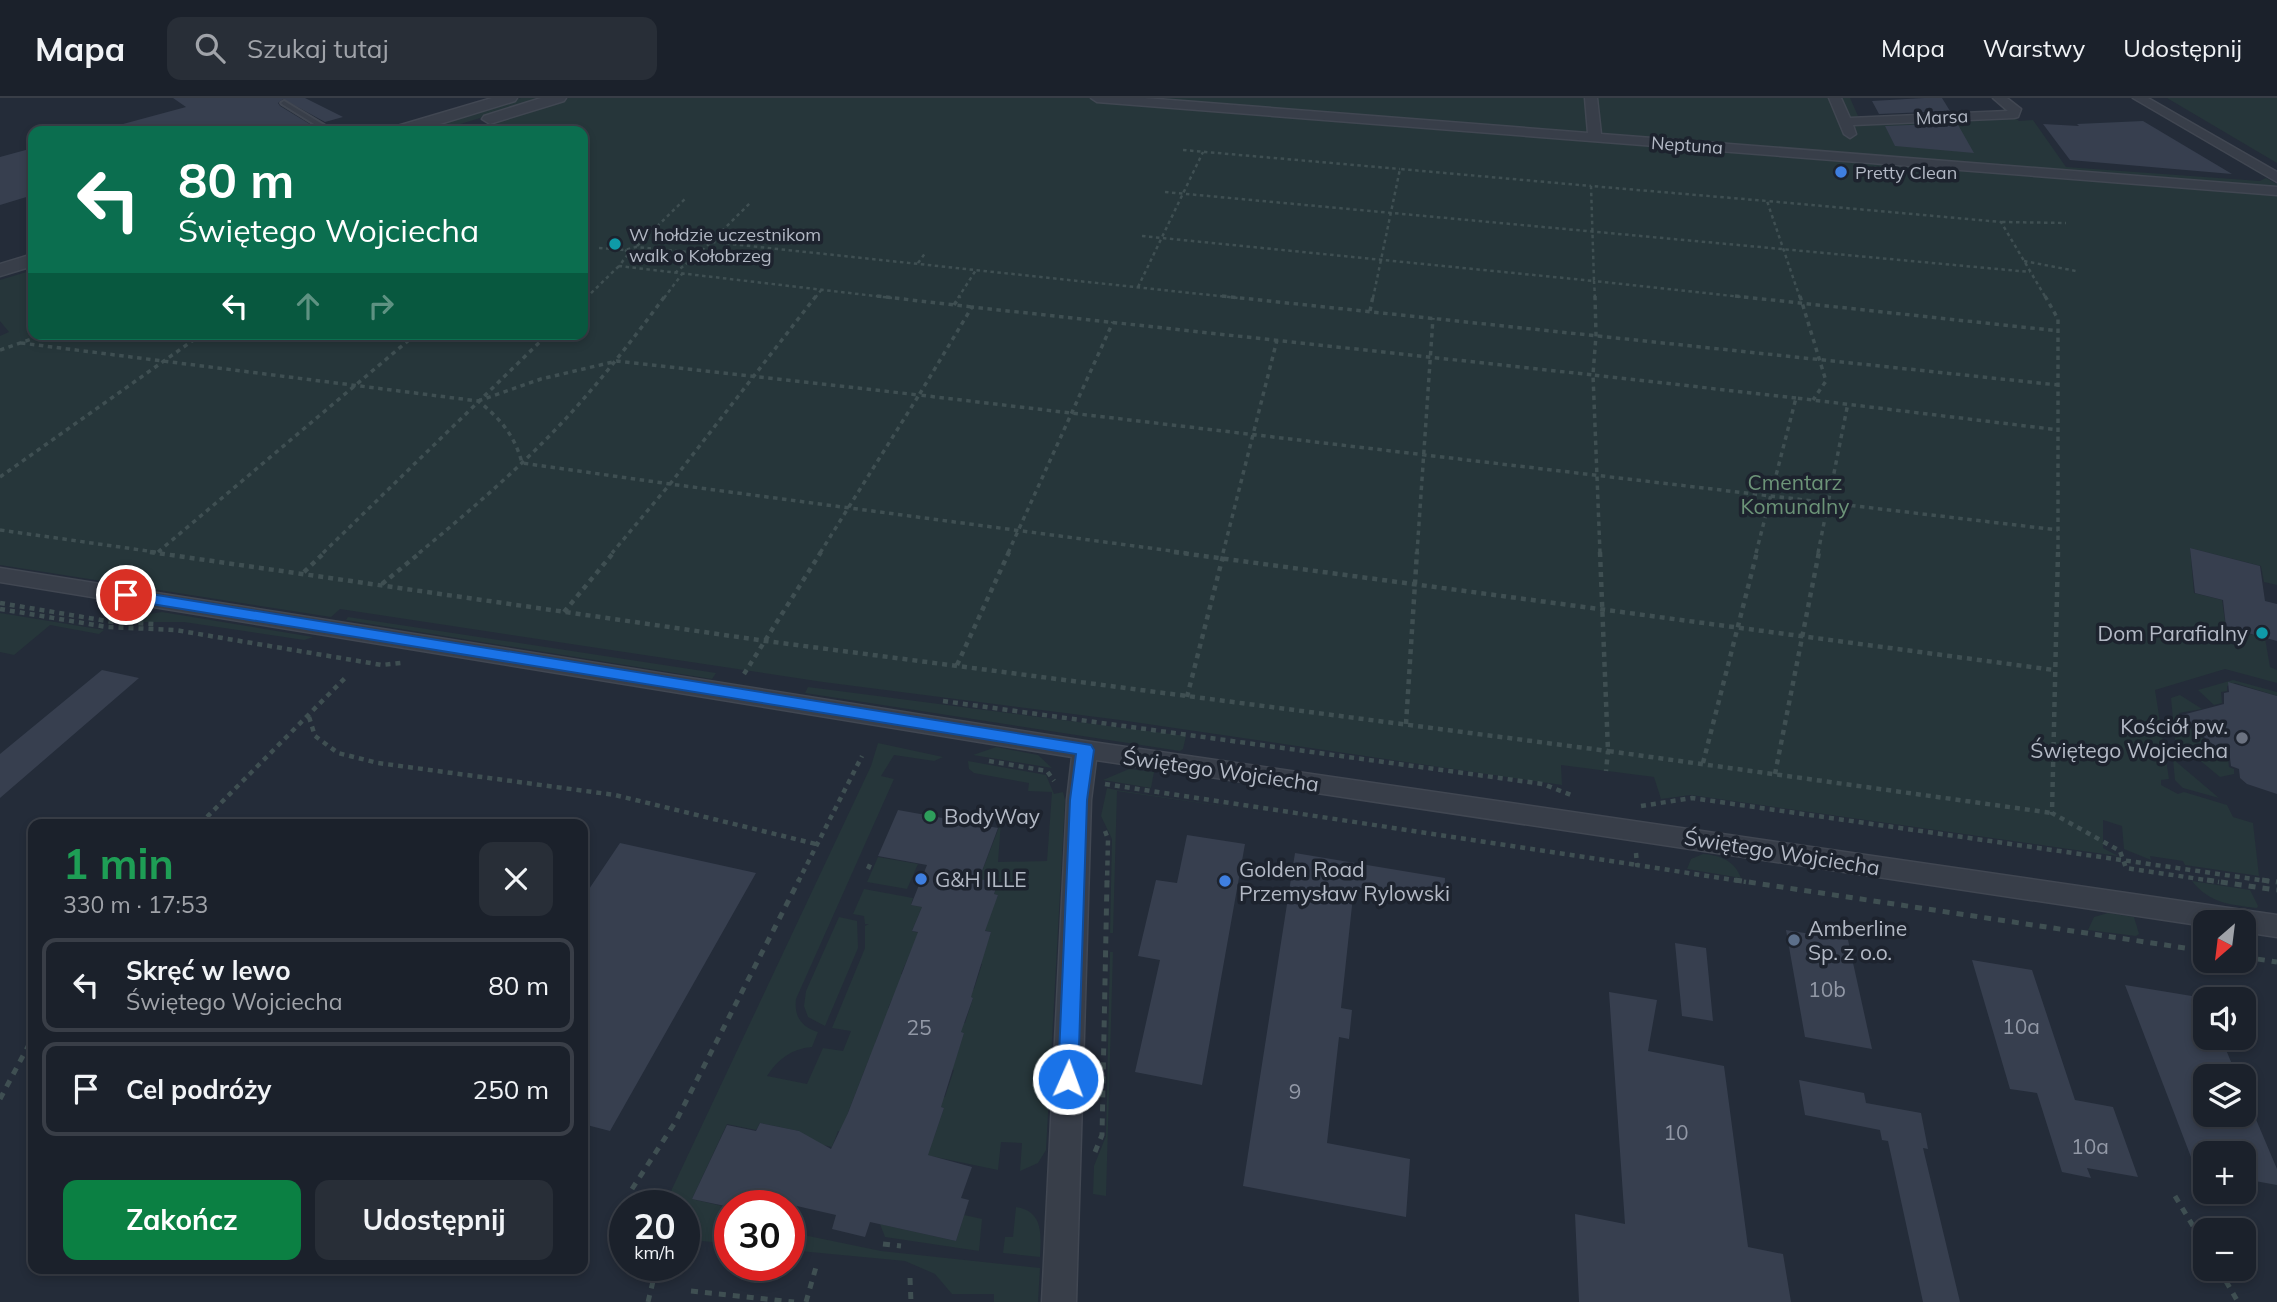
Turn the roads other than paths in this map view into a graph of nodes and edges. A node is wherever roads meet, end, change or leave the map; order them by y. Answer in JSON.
{"nodes":[{"id":1,"x":509,"y":98,"type":"edge"},
{"id":2,"x":558,"y":98,"type":"edge"},
{"id":3,"x":1097,"y":98,"type":"edge"},
{"id":4,"x":1591,"y":98,"type":"edge"},
{"id":5,"x":1835,"y":98,"type":"edge"},
{"id":6,"x":1999,"y":98,"type":"edge"},
{"id":7,"x":2139,"y":98,"type":"edge"},
{"id":8,"x":284,"y":103,"type":"dead end"},
{"id":9,"x":1247,"y":103,"type":"edge"},
{"id":10,"x":1845,"y":122,"type":"junction"},
{"id":11,"x":322,"y":126,"type":"edge"},
{"id":12,"x":417,"y":126,"type":"edge"},
{"id":13,"x":466,"y":126,"type":"edge"},
{"id":14,"x":1595,"y":138,"type":"junction"},
{"id":15,"x":1859,"y":157,"type":"junction"},
{"id":16,"x":2277,"y":178,"type":"edge"},
{"id":17,"x":2277,"y":191,"type":"edge"},
{"id":18,"x":28,"y":244,"type":"edge"},
{"id":19,"x":0,"y":252,"type":"edge"},
{"id":20,"x":28,"y":262,"type":"edge"},
{"id":21,"x":0,"y":270,"type":"edge"},
{"id":22,"x":0,"y":575,"type":"edge"},
{"id":23,"x":1085,"y":750,"type":"junction"},
{"id":24,"x":2277,"y":926,"type":"edge"},
{"id":25,"x":1059,"y":1302,"type":"edge"}],
"edges":[{"from":1,"to":12,"type":"street"},
{"from":2,"to":13,"type":"street"},
{"from":3,"to":9,"type":"street","name":"Neptuna"},
{"from":4,"to":14,"type":"street"},
{"from":5,"to":10,"type":"street"},
{"from":6,"to":10,"type":"street","name":"Marsa"},
{"from":7,"to":16,"type":"street"},
{"from":8,"to":11,"type":"lane"},
{"from":9,"to":14,"type":"street","name":"Neptuna"},
{"from":10,"to":15,"type":"street"},
{"from":14,"to":15,"type":"street","name":"Neptuna"},
{"from":15,"to":17,"type":"street","name":"Neptuna"},
{"from":18,"to":19,"type":"street"},
{"from":20,"to":21,"type":"street"},
{"from":22,"to":23,"type":"street","name":"Świętego Wojciecha"},
{"from":23,"to":24,"type":"street","name":"Świętego Wojciecha"},
{"from":23,"to":25,"type":"street"}]}
